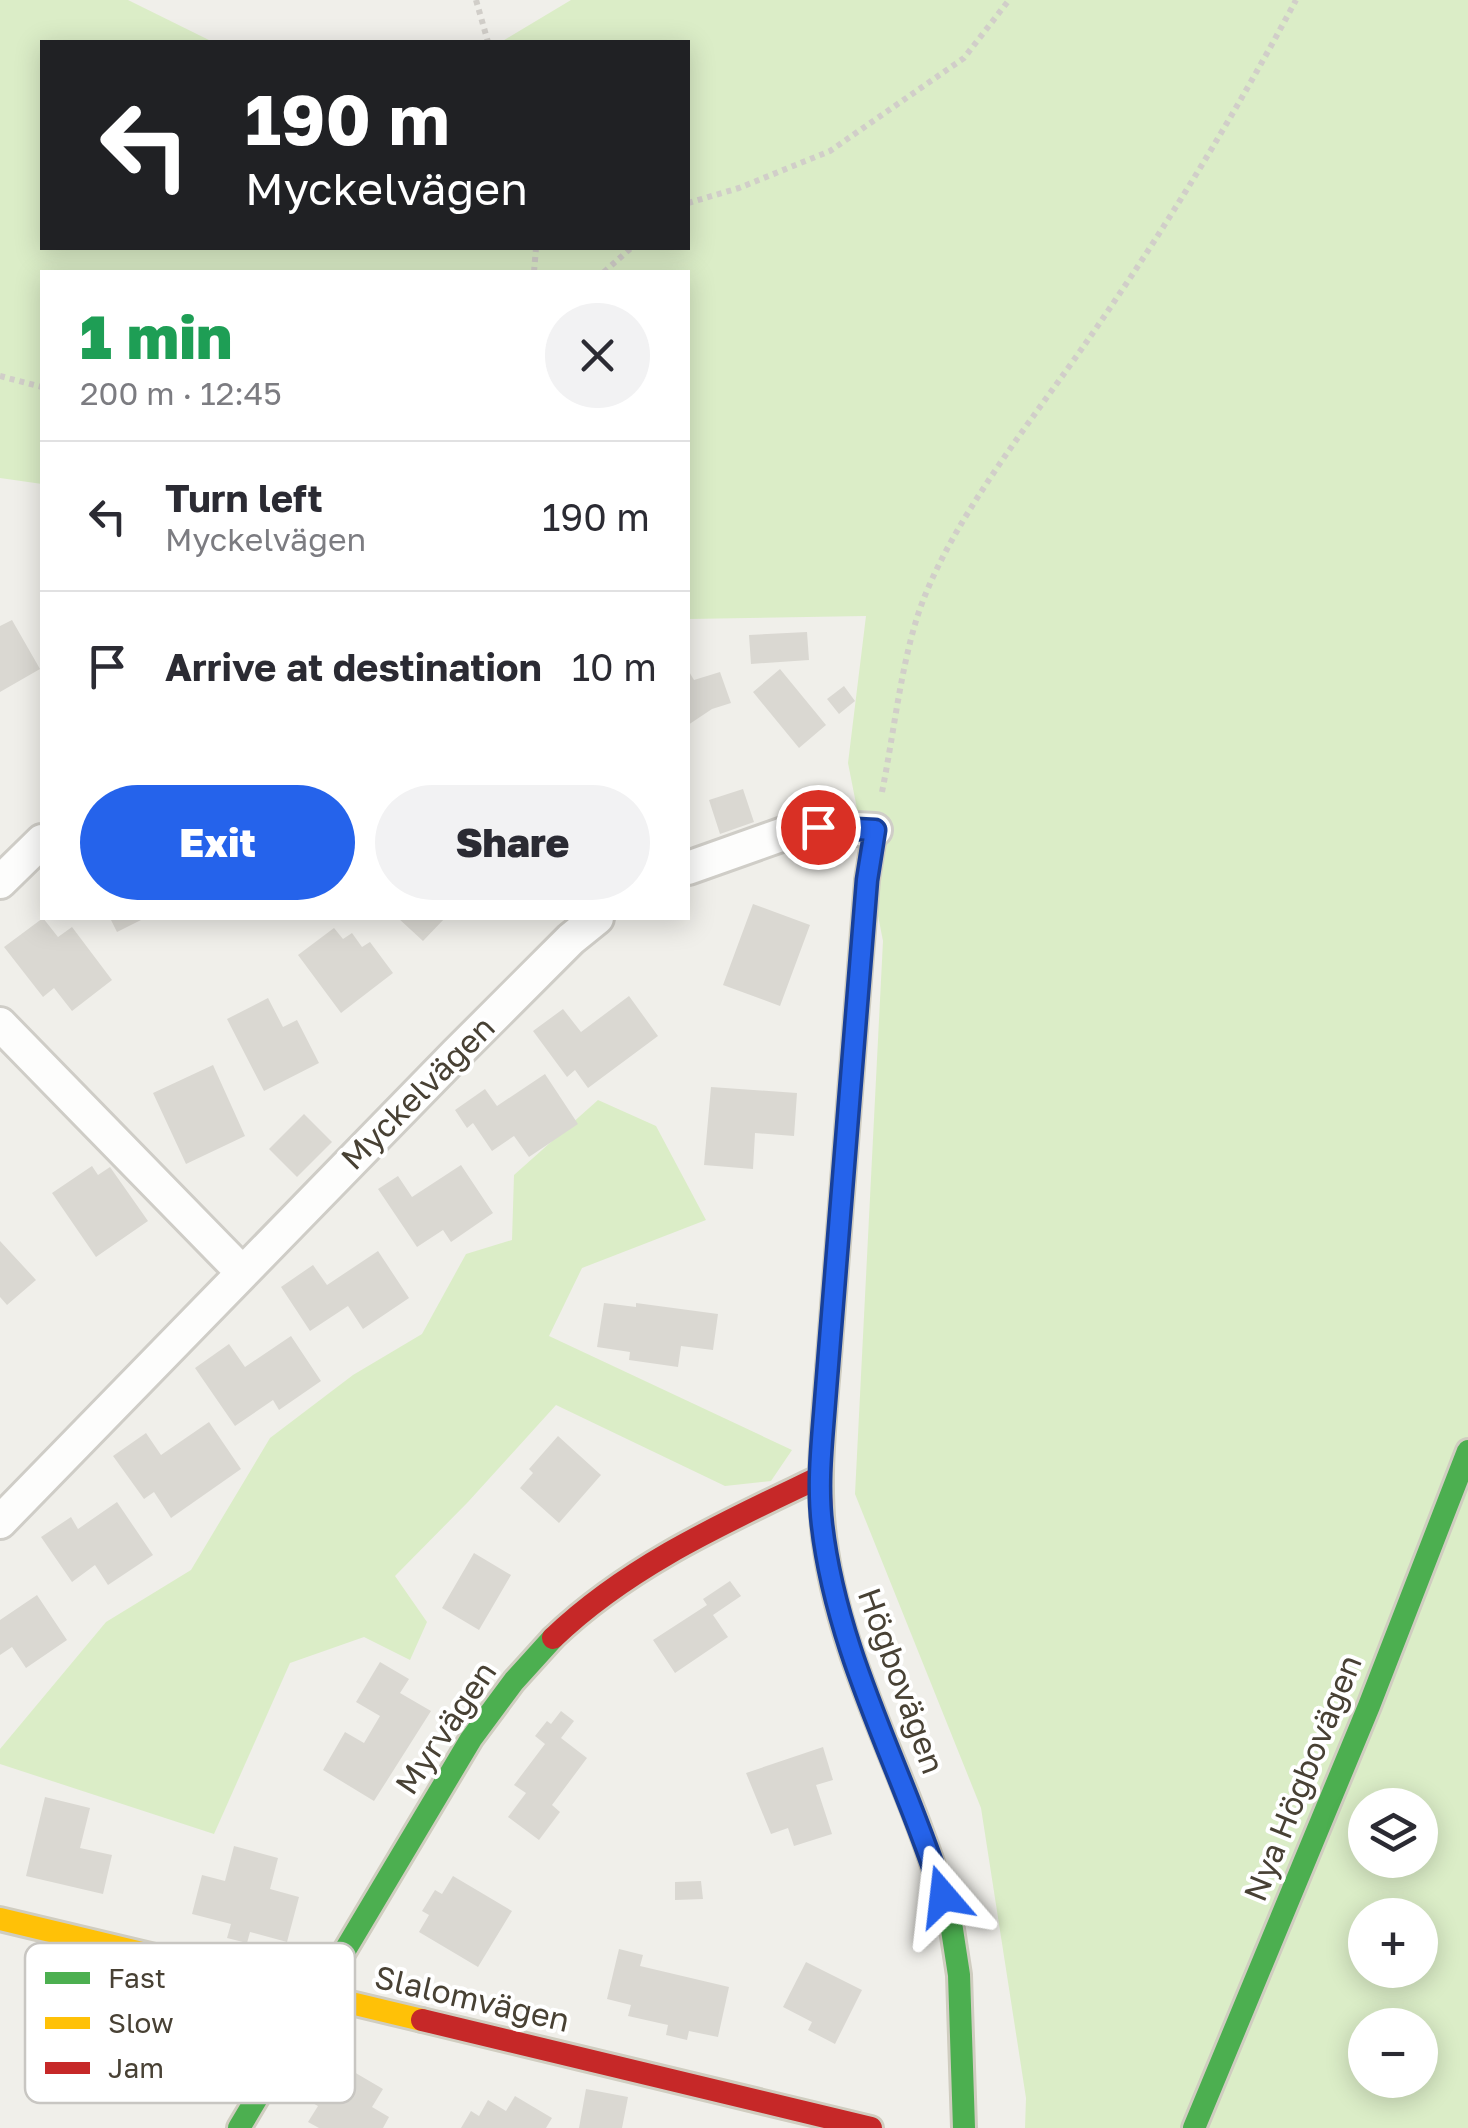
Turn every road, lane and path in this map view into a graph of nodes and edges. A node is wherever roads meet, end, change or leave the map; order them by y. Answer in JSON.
{"nodes":[{"id":1,"x":476,"y":0,"type":"edge"},
{"id":2,"x":1009,"y":0,"type":"edge"},
{"id":3,"x":1296,"y":0,"type":"edge"},
{"id":4,"x":487,"y":40,"type":"edge"},
{"id":5,"x":690,"y":202,"type":"edge"},
{"id":6,"x":629,"y":250,"type":"edge"},
{"id":7,"x":606,"y":270,"type":"edge"},
{"id":8,"x":0,"y":376,"type":"edge"},
{"id":9,"x":40,"y":386,"type":"edge"},
{"id":10,"x":875,"y":830,"type":"junction"},
{"id":11,"x":40,"y":843,"type":"edge"},
{"id":12,"x":690,"y":867,"type":"edge"},
{"id":13,"x":0,"y":882,"type":"edge"},
{"id":14,"x":595,"y":920,"type":"edge"},
{"id":15,"x":0,"y":1024,"type":"edge"},
{"id":16,"x":242,"y":1272,"type":"junction"},
{"id":17,"x":1468,"y":1451,"type":"edge"},
{"id":18,"x":820,"y":1478,"type":"junction"},
{"id":19,"x":0,"y":1522,"type":"edge"},
{"id":20,"x":0,"y":1920,"type":"edge"},
{"id":21,"x":96,"y":1943,"type":"edge"},
{"id":22,"x":349,"y":1943,"type":"edge"},
{"id":23,"x":355,"y":2005,"type":"edge"},
{"id":24,"x":254,"y":2103,"type":"edge"},
{"id":25,"x":239,"y":2128,"type":"edge"},
{"id":26,"x":871,"y":2128,"type":"edge"},
{"id":27,"x":964,"y":2128,"type":"edge"},
{"id":28,"x":1194,"y":2128,"type":"edge"}],
"edges":[{"from":1,"to":4,"type":"path"},
{"from":2,"to":5,"type":"path"},
{"from":3,"to":10,"type":"path"},
{"from":6,"to":7,"type":"path"},
{"from":8,"to":9,"type":"path"},
{"from":10,"to":12,"type":"street"},
{"from":10,"to":18,"type":"street","name":"Högbovägen"},
{"from":11,"to":13,"type":"street"},
{"from":14,"to":16,"type":"street","name":"Myckelvägen"},
{"from":15,"to":16,"type":"street"},
{"from":16,"to":19,"type":"street","name":"Myckelvägen"},
{"from":17,"to":28,"type":"street","name":"Nya Högbovägen"},
{"from":18,"to":22,"type":"street","name":"Myrvägen"},
{"from":18,"to":27,"type":"street","name":"Högbovägen"},
{"from":20,"to":21,"type":"street","name":"Slalomvägen"},
{"from":23,"to":26,"type":"street","name":"Slalomvägen"},
{"from":24,"to":25,"type":"street","name":"Myrvägen"}]}
